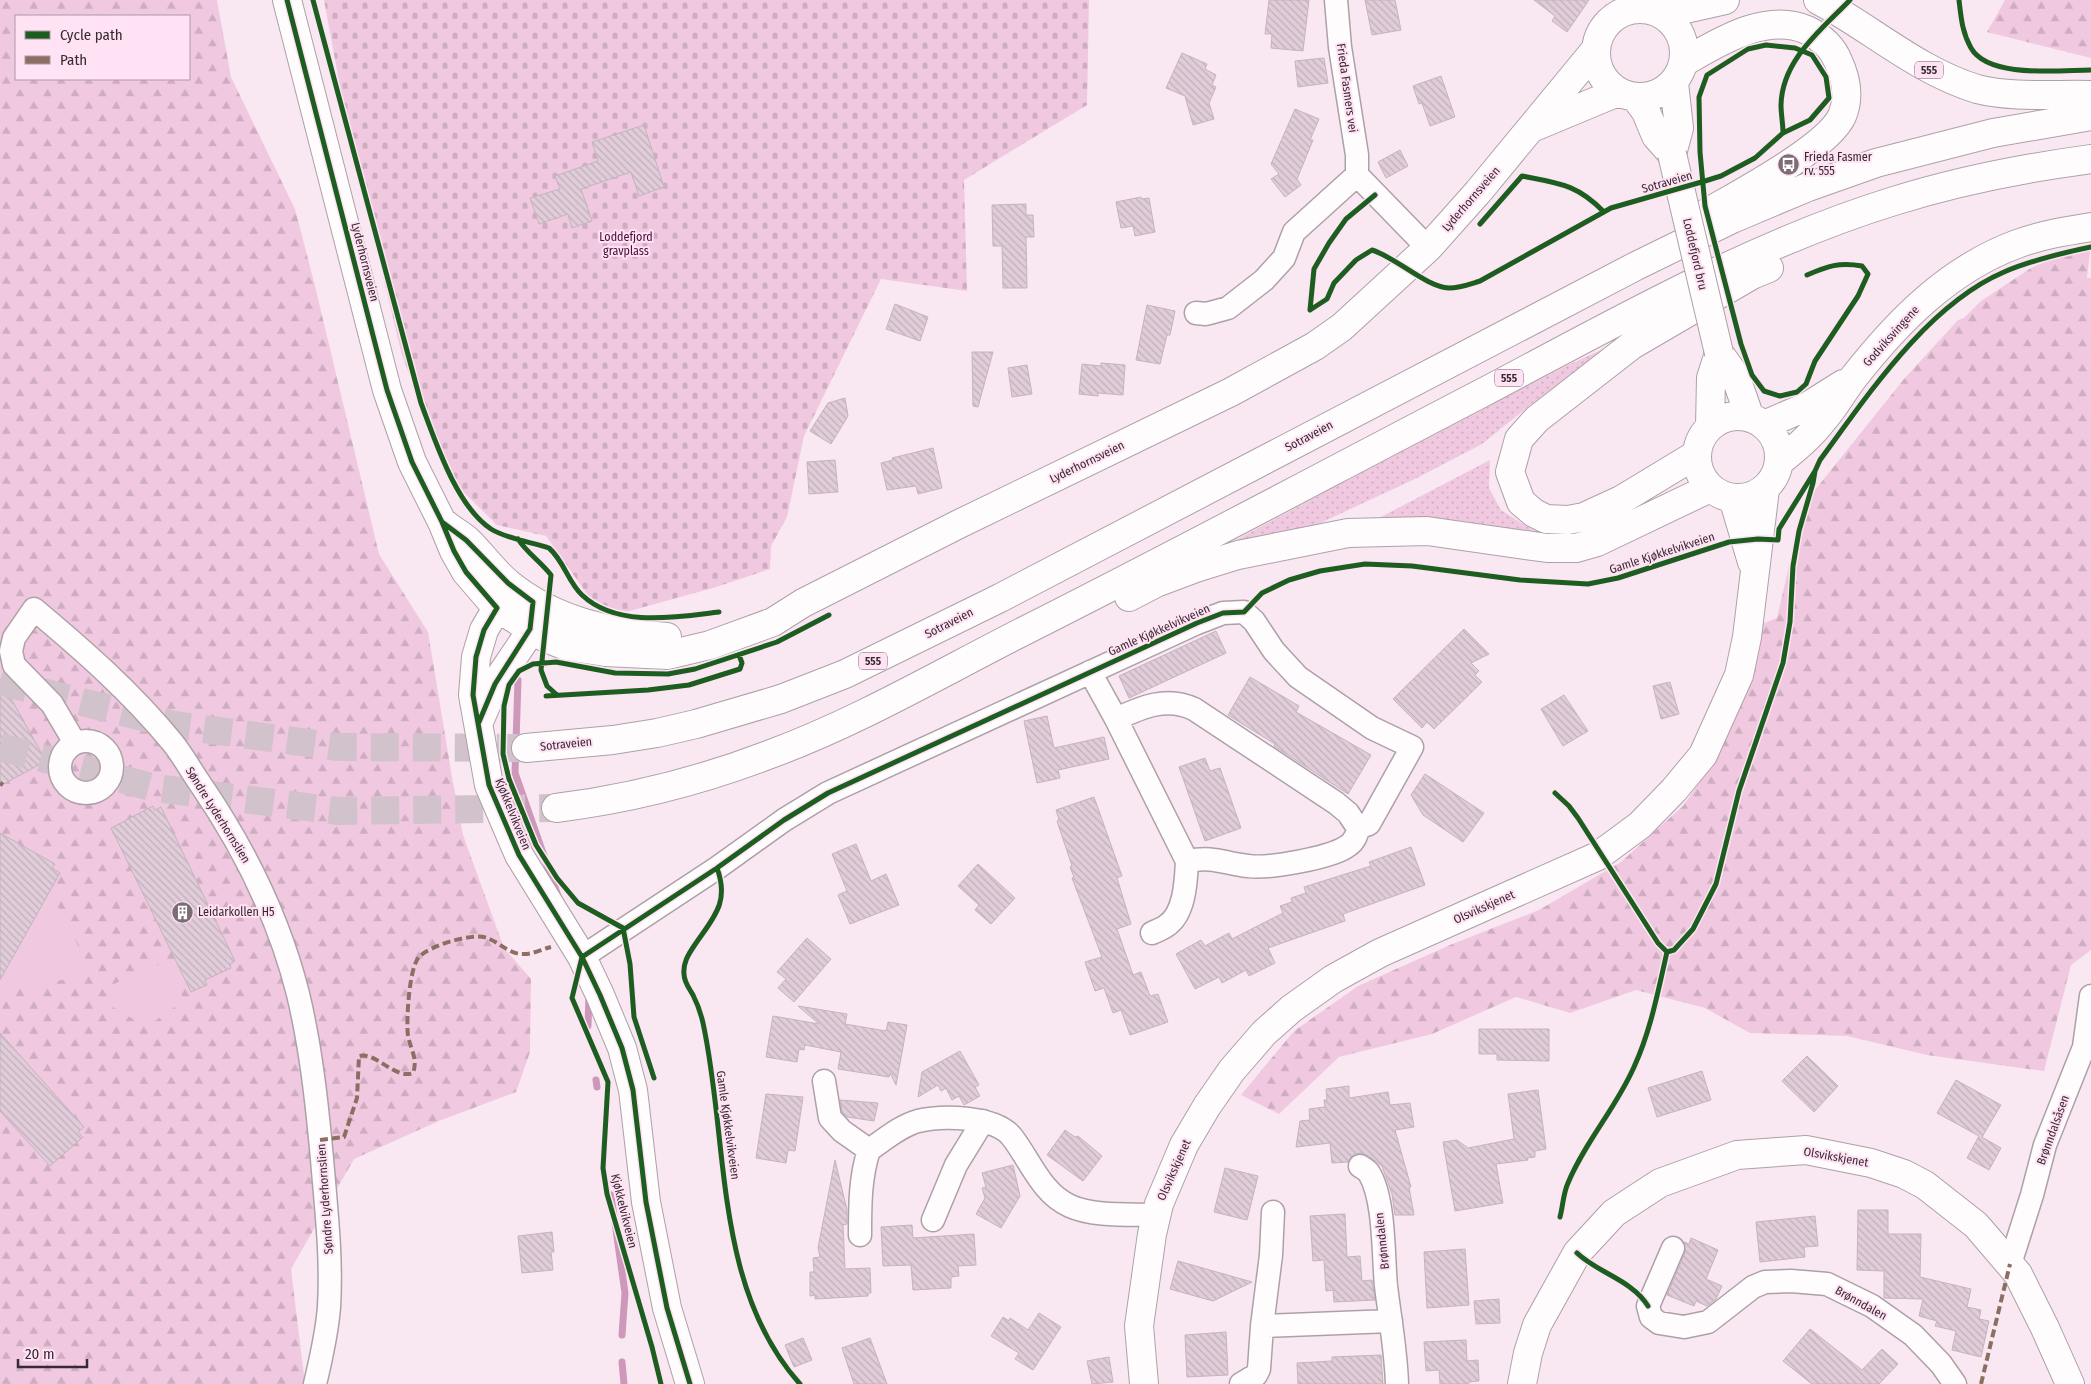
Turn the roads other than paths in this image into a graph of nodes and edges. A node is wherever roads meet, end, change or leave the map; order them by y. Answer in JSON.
{"nodes":[{"id":1,"x":287,"y":0,"type":"edge"},
{"id":2,"x":1336,"y":0,"type":"edge"},
{"id":3,"x":1725,"y":0,"type":"edge"},
{"id":4,"x":1818,"y":0,"type":"edge"},
{"id":5,"x":1663,"y":14,"type":"junction"},
{"id":6,"x":1596,"y":49,"type":"junction"},
{"id":7,"x":1679,"y":73,"type":"junction"},
{"id":8,"x":1626,"y":94,"type":"junction"},
{"id":9,"x":2091,"y":95,"type":"edge"},
{"id":10,"x":2091,"y":116,"type":"edge"},
{"id":11,"x":1532,"y":127,"type":"junction"},
{"id":12,"x":1672,"y":154,"type":"junction"},
{"id":13,"x":2091,"y":159,"type":"edge"},
{"id":14,"x":2012,"y":171,"type":"junction"},
{"id":15,"x":1356,"y":175,"type":"junction"},
{"id":16,"x":2091,"y":227,"type":"edge"},
{"id":17,"x":1428,"y":248,"type":"junction"},
{"id":18,"x":1196,"y":313,"type":"dead end"},
{"id":19,"x":1719,"y":354,"type":"junction"},
{"id":20,"x":1855,"y":376,"type":"junction"},
{"id":21,"x":1411,"y":383,"type":"junction"},
{"id":22,"x":1757,"y":421,"type":"junction"},
{"id":23,"x":1710,"y":427,"type":"junction"},
{"id":24,"x":1697,"y":454,"type":"junction"},
{"id":25,"x":1779,"y":462,"type":"junction"},
{"id":26,"x":1765,"y":489,"type":"junction"},
{"id":27,"x":1721,"y":493,"type":"junction"},
{"id":28,"x":442,"y":522,"type":"junction"},
{"id":29,"x":1754,"y":568,"type":"junction"},
{"id":30,"x":533,"y":602,"type":"junction"},
{"id":31,"x":497,"y":608,"type":"junction"},
{"id":32,"x":530,"y":629,"type":"junction"},
{"id":33,"x":750,"y":630,"type":"junction"},
{"id":34,"x":1025,"y":631,"type":"junction"},
{"id":35,"x":1090,"y":672,"type":"junction"},
{"id":36,"x":1116,"y":719,"type":"junction"},
{"id":37,"x":479,"y":722,"type":"junction"},
{"id":38,"x":75,"y":743,"type":"dead end"},
{"id":39,"x":526,"y":748,"type":"tunnel mouth"},
{"id":40,"x":556,"y":808,"type":"tunnel mouth"},
{"id":41,"x":1358,"y":828,"type":"junction"},
{"id":42,"x":1187,"y":860,"type":"junction"},
{"id":43,"x":1152,"y":933,"type":"dead end"},
{"id":44,"x":582,"y":957,"type":"junction"},
{"id":45,"x":2091,"y":996,"type":"edge"},
{"id":46,"x":824,"y":1081,"type":"dead end"},
{"id":47,"x":983,"y":1120,"type":"junction"},
{"id":48,"x":869,"y":1150,"type":"junction"},
{"id":49,"x":1360,"y":1166,"type":"dead end"},
{"id":50,"x":1273,"y":1212,"type":"dead end"},
{"id":51,"x":1157,"y":1215,"type":"junction"},
{"id":52,"x":933,"y":1220,"type":"dead end"},
{"id":53,"x":860,"y":1235,"type":"dead end"},
{"id":54,"x":1672,"y":1248,"type":"dead end"},
{"id":55,"x":2010,"y":1264,"type":"junction"},
{"id":56,"x":1391,"y":1321,"type":"junction"},
{"id":57,"x":1262,"y":1326,"type":"junction"},
{"id":58,"x":315,"y":1384,"type":"edge"},
{"id":59,"x":690,"y":1384,"type":"edge"},
{"id":60,"x":1144,"y":1384,"type":"edge"},
{"id":61,"x":1241,"y":1384,"type":"edge"},
{"id":62,"x":1397,"y":1384,"type":"edge"},
{"id":63,"x":1522,"y":1384,"type":"edge"},
{"id":64,"x":1955,"y":1384,"type":"edge"},
{"id":65,"x":2070,"y":1384,"type":"edge"}],
"edges":[{"from":1,"to":28,"type":"main road","name":"Lyderhornsveien"},
{"from":2,"to":15,"type":"street","name":"Frieda Fasmers vei"},
{"from":3,"to":5,"type":"main road"},
{"from":4,"to":9,"type":"main road","number":"555"},
{"from":5,"to":6,"type":"main road"},
{"from":5,"to":7,"type":"main road"},
{"from":6,"to":8,"type":"main road"},
{"from":6,"to":11,"type":"main road","name":"Lyderhornsveien"},
{"from":7,"to":8,"type":"main road"},
{"from":7,"to":12,"type":"main road"},
{"from":7,"to":21,"type":"main road","number":"555"},
{"from":8,"to":11,"type":"main road","name":"Lyderhornsveien"},
{"from":8,"to":12,"type":"main road"},
{"from":10,"to":21,"type":"main road","name":"Sotraveien","number":"555"},
{"from":11,"to":17,"type":"main road","name":"Lyderhornsveien"},
{"from":12,"to":19,"type":"main road","name":"Loddefjord bru","bridge":true},
{"from":13,"to":14,"type":"main road","number":"555"},
{"from":14,"to":24,"type":"main road"},
{"from":14,"to":34,"type":"main road","number":"555"},
{"from":15,"to":17,"type":"street"},
{"from":15,"to":18,"type":"street"},
{"from":16,"to":20,"type":"main road","name":"Godviksvingene"},
{"from":17,"to":33,"type":"main road","name":"Lyderhornsveien"},
{"from":19,"to":22,"type":"main road"},
{"from":19,"to":23,"type":"main road"},
{"from":20,"to":22,"type":"main road","name":"Godviksvingene"},
{"from":20,"to":25,"type":"main road","name":"Godviksvingene"},
{"from":21,"to":39,"type":"main road","name":"Sotraveien","number":"555"},
{"from":22,"to":23,"type":"main road"},
{"from":22,"to":25,"type":"main road"},
{"from":23,"to":24,"type":"main road"},
{"from":24,"to":27,"type":"main road"},
{"from":25,"to":26,"type":"main road"},
{"from":26,"to":27,"type":"main road"},
{"from":26,"to":29,"type":"main road","name":"Olsvikskjenet"},
{"from":27,"to":29,"type":"main road","name":"Olsvikskjenet"},
{"from":27,"to":34,"type":"main road","number":"555"},
{"from":28,"to":30,"type":"main road","name":"Lyderhornsveien"},
{"from":28,"to":31,"type":"main road","name":"Lyderhornsveien"},
{"from":29,"to":51,"type":"main road","name":"Olsvikskjenet"},
{"from":30,"to":31,"type":"main road"},
{"from":30,"to":32,"type":"main road"},
{"from":30,"to":33,"type":"main road","name":"Lyderhornsveien"},
{"from":31,"to":32,"type":"main road","name":"Lyderhornsveien"},
{"from":31,"to":37,"type":"main road","name":"Kjøkkelvikveien"},
{"from":32,"to":33,"type":"main road","name":"Lyderhornsveien"},
{"from":32,"to":37,"type":"main road"},
{"from":34,"to":40,"type":"main road","number":"555"},
{"from":35,"to":36,"type":"street"},
{"from":35,"to":41,"type":"street","name":"Gamle Kjøkkelvikveien"},
{"from":35,"to":44,"type":"street","name":"Gamle Kjøkkelvikveien"},
{"from":36,"to":41,"type":"street"},
{"from":36,"to":42,"type":"street"},
{"from":37,"to":44,"type":"main road","name":"Kjøkkelvikveien"},
{"from":38,"to":58,"type":"street","name":"Søndre Lyderhornslien"},
{"from":41,"to":42,"type":"street","name":"Gamle Kjøkkelvikveien"},
{"from":42,"to":43,"type":"street"},
{"from":44,"to":59,"type":"main road","name":"Kjøkkelvikveien"},
{"from":45,"to":55,"type":"street","name":"Brønndalsåsen"},
{"from":46,"to":48,"type":"street"},
{"from":47,"to":48,"type":"street","name":"Olsvikskjenet"},
{"from":47,"to":51,"type":"street","name":"Olsvikskjenet"},
{"from":47,"to":52,"type":"street"},
{"from":48,"to":53,"type":"street"},
{"from":49,"to":56,"type":"street","name":"Brønndalen"},
{"from":50,"to":57,"type":"street"},
{"from":51,"to":60,"type":"main road","name":"Olsvikskjenet"},
{"from":54,"to":64,"type":"street","name":"Brønndalen"},
{"from":55,"to":63,"type":"main road","name":"Olsvikskjenet"},
{"from":55,"to":65,"type":"main road","name":"Olsvikskjenet"},
{"from":56,"to":57,"type":"street"},
{"from":56,"to":62,"type":"street","name":"Brønndalen"},
{"from":57,"to":61,"type":"street"}]}
